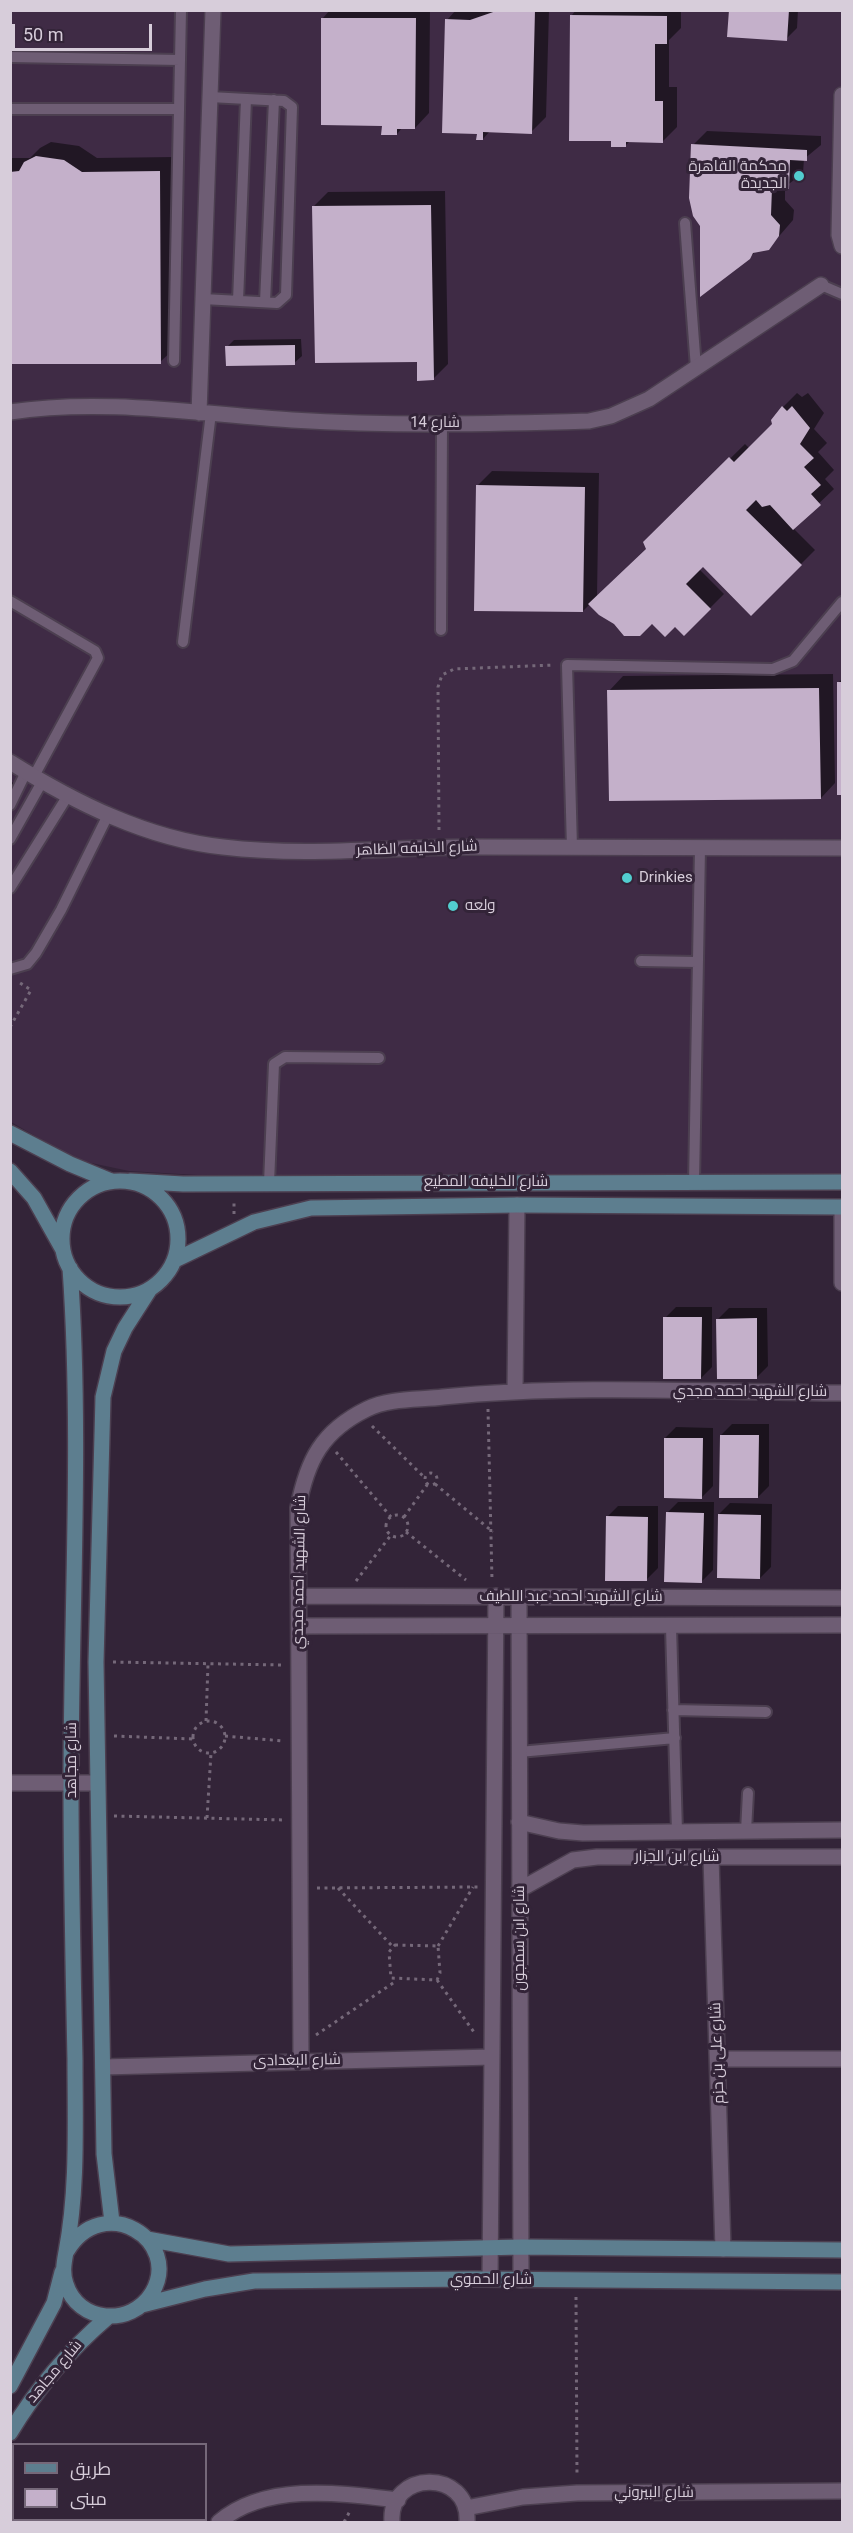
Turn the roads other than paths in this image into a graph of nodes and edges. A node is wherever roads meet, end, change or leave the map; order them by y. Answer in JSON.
{"nodes":[{"id":1,"x":181,"y":10,"type":"edge"},
{"id":2,"x":213,"y":10,"type":"edge"},
{"id":3,"x":10,"y":57,"type":"edge"},
{"id":4,"x":180,"y":60,"type":"junction"},
{"id":5,"x":843,"y":95,"type":"edge"},
{"id":6,"x":210,"y":97,"type":"junction"},
{"id":7,"x":246,"y":99,"type":"junction"},
{"id":8,"x":274,"y":100,"type":"junction"},
{"id":9,"x":10,"y":109,"type":"edge"},
{"id":10,"x":179,"y":110,"type":"junction"},
{"id":11,"x":685,"y":223,"type":"dead end"},
{"id":12,"x":843,"y":246,"type":"edge"},
{"id":13,"x":820,"y":285,"type":"joint"},
{"id":14,"x":843,"y":294,"type":"edge"},
{"id":15,"x":203,"y":299,"type":"junction"},
{"id":16,"x":238,"y":301,"type":"junction"},
{"id":17,"x":265,"y":302,"type":"junction"},
{"id":18,"x":174,"y":361,"type":"dead end"},
{"id":19,"x":696,"y":368,"type":"junction"},
{"id":20,"x":10,"y":412,"type":"edge"},
{"id":21,"x":206,"y":413,"type":"junction"},
{"id":22,"x":442,"y":424,"type":"junction"},
{"id":23,"x":10,"y":601,"type":"edge"},
{"id":24,"x":843,"y":602,"type":"edge"},
{"id":25,"x":441,"y":630,"type":"dead end"},
{"id":26,"x":183,"y":642,"type":"dead end"},
{"id":27,"x":10,"y":762,"type":"edge"},
{"id":28,"x":34,"y":777,"type":"junction"},
{"id":29,"x":67,"y":797,"type":"junction"},
{"id":30,"x":10,"y":805,"type":"edge"},
{"id":31,"x":108,"y":815,"type":"junction"},
{"id":32,"x":10,"y":839,"type":"edge"},
{"id":33,"x":572,"y":848,"type":"junction"},
{"id":34,"x":700,"y":848,"type":"junction"},
{"id":35,"x":843,"y":848,"type":"edge"},
{"id":36,"x":10,"y":888,"type":"edge"},
{"id":37,"x":641,"y":961,"type":"dead end"},
{"id":38,"x":697,"y":962,"type":"junction"},
{"id":39,"x":12,"y":969,"type":"edge"},
{"id":40,"x":379,"y":1058,"type":"dead end"},
{"id":41,"x":10,"y":1133,"type":"edge"},
{"id":42,"x":10,"y":1171,"type":"edge"},
{"id":43,"x":111,"y":1181,"type":"junction"},
{"id":44,"x":130,"y":1181,"type":"junction"},
{"id":45,"x":396,"y":1182,"type":"junction"},
{"id":46,"x":843,"y":1182,"type":"edge"},
{"id":47,"x":269,"y":1183,"type":"junction"},
{"id":48,"x":694,"y":1183,"type":"junction"},
{"id":49,"x":517,"y":1205,"type":"junction"},
{"id":50,"x":396,"y":1206,"type":"junction"},
{"id":51,"x":842,"y":1207,"type":"edge"},
{"id":52,"x":64,"y":1250,"type":"junction"},
{"id":53,"x":175,"y":1260,"type":"junction"},
{"id":54,"x":70,"y":1268,"type":"junction"},
{"id":55,"x":843,"y":1282,"type":"edge"},
{"id":56,"x":150,"y":1289,"type":"junction"},
{"id":57,"x":515,"y":1391,"type":"junction"},
{"id":58,"x":843,"y":1393,"type":"edge"},
{"id":59,"x":299,"y":1596,"type":"junction"},
{"id":60,"x":491,"y":1596,"type":"junction"},
{"id":61,"x":519,"y":1596,"type":"junction"},
{"id":62,"x":843,"y":1598,"type":"edge"},
{"id":63,"x":843,"y":1625,"type":"edge"},
{"id":64,"x":299,"y":1626,"type":"junction"},
{"id":65,"x":672,"y":1627,"type":"junction"},
{"id":66,"x":496,"y":1628,"type":"junction"},
{"id":67,"x":519,"y":1628,"type":"junction"},
{"id":68,"x":673,"y":1710,"type":"junction"},
{"id":69,"x":766,"y":1712,"type":"dead end"},
{"id":70,"x":675,"y":1738,"type":"junction"},
{"id":71,"x":519,"y":1752,"type":"junction"},
{"id":72,"x":10,"y":1783,"type":"edge"},
{"id":73,"x":71,"y":1783,"type":"junction"},
{"id":74,"x":97,"y":1783,"type":"junction"},
{"id":75,"x":748,"y":1793,"type":"dead end"},
{"id":76,"x":519,"y":1822,"type":"junction"},
{"id":77,"x":843,"y":1830,"type":"edge"},
{"id":78,"x":746,"y":1831,"type":"junction"},
{"id":79,"x":677,"y":1832,"type":"junction"},
{"id":80,"x":711,"y":1857,"type":"junction"},
{"id":81,"x":843,"y":1857,"type":"edge"},
{"id":82,"x":519,"y":1890,"type":"junction"},
{"id":83,"x":301,"y":2053,"type":"junction"},
{"id":84,"x":492,"y":2058,"type":"junction"},
{"id":85,"x":719,"y":2059,"type":"junction"},
{"id":86,"x":843,"y":2059,"type":"edge"},
{"id":87,"x":103,"y":2067,"type":"junction"},
{"id":88,"x":112,"y":2222,"type":"junction"},
{"id":89,"x":147,"y":2239,"type":"junction"},
{"id":90,"x":521,"y":2247,"type":"junction"},
{"id":91,"x":490,"y":2248,"type":"junction"},
{"id":92,"x":723,"y":2249,"type":"junction"},
{"id":93,"x":843,"y":2250,"type":"edge"},
{"id":94,"x":65,"y":2259,"type":"junction"},
{"id":95,"x":490,"y":2279,"type":"junction"},
{"id":96,"x":521,"y":2280,"type":"junction"},
{"id":97,"x":843,"y":2283,"type":"edge"},
{"id":98,"x":142,"y":2305,"type":"junction"},
{"id":99,"x":108,"y":2317,"type":"junction"},
{"id":100,"x":10,"y":2386,"type":"edge"},
{"id":101,"x":10,"y":2433,"type":"edge"},
{"id":102,"x":843,"y":2491,"type":"edge"},
{"id":103,"x":398,"y":2500,"type":"junction"},
{"id":104,"x":467,"y":2515,"type":"edge"},
{"id":105,"x":219,"y":2523,"type":"edge"},
{"id":106,"x":392,"y":2523,"type":"edge"}],
"edges":[{"from":1,"to":4,"type":"lane"},
{"from":2,"to":6,"type":"street"},
{"from":3,"to":4,"type":"lane"},
{"from":4,"to":10,"type":"lane"},
{"from":5,"to":12,"type":"street"},
{"from":6,"to":7,"type":"lane"},
{"from":6,"to":15,"type":"street"},
{"from":7,"to":8,"type":"lane"},
{"from":7,"to":16,"type":"lane"},
{"from":8,"to":17,"type":"lane"},
{"from":8,"to":17,"type":"lane"},
{"from":9,"to":10,"type":"lane"},
{"from":10,"to":18,"type":"lane"},
{"from":11,"to":19,"type":"lane"},
{"from":13,"to":14,"type":"lane"},
{"from":13,"to":19,"type":"street","name":"شارع 14"},
{"from":15,"to":16,"type":"lane"},
{"from":15,"to":21,"type":"street"},
{"from":16,"to":17,"type":"lane"},
{"from":19,"to":22,"type":"street","name":"شارع 14"},
{"from":20,"to":21,"type":"street","name":"شارع 14"},
{"from":21,"to":22,"type":"street","name":"شارع 14"},
{"from":21,"to":26,"type":"lane"},
{"from":22,"to":25,"type":"lane"},
{"from":23,"to":28,"type":"lane"},
{"from":24,"to":33,"type":"lane"},
{"from":27,"to":28,"type":"street","name":"شارع الخليفه الظاهر"},
{"from":28,"to":29,"type":"street","name":"شارع الخليفه الظاهر"},
{"from":28,"to":30,"type":"lane"},
{"from":28,"to":32,"type":"lane"},
{"from":29,"to":31,"type":"street","name":"شارع الخليفه الظاهر"},
{"from":29,"to":36,"type":"lane"},
{"from":31,"to":33,"type":"street","name":"شارع الخليفه الظاهر"},
{"from":31,"to":39,"type":"lane"},
{"from":33,"to":34,"type":"street","name":"شارع الخليفه الظاهر"},
{"from":34,"to":35,"type":"street","name":"شارع الخليفه الظاهر"},
{"from":34,"to":38,"type":"lane"},
{"from":37,"to":38,"type":"lane"},
{"from":38,"to":48,"type":"lane"},
{"from":40,"to":47,"type":"lane"},
{"from":41,"to":43,"type":"street"},
{"from":42,"to":52,"type":"street"},
{"from":43,"to":44,"type":"street"},
{"from":43,"to":52,"type":"street"},
{"from":44,"to":47,"type":"street","name":"شارع الخليفه المطيع"},
{"from":44,"to":53,"type":"street"},
{"from":45,"to":47,"type":"street","name":"شارع الخليفه المطيع"},
{"from":45,"to":48,"type":"street","name":"شارع الخليفه المطيع"},
{"from":45,"to":50,"type":"street"},
{"from":46,"to":48,"type":"street","name":"شارع الخليفه المطيع"},
{"from":49,"to":50,"type":"street","name":"شارع الخليفه المطيع"},
{"from":49,"to":51,"type":"street","name":"شارع الخليفه المطيع"},
{"from":49,"to":57,"type":"street"},
{"from":50,"to":53,"type":"street","name":"شارع الخليفه المطيع"},
{"from":51,"to":55,"type":"street"},
{"from":52,"to":54,"type":"street"},
{"from":53,"to":56,"type":"street"},
{"from":54,"to":56,"type":"street"},
{"from":54,"to":73,"type":"street","name":"شارع مجاهد"},
{"from":56,"to":74,"type":"street","name":"شارع مجاهد"},
{"from":57,"to":58,"type":"street","name":"شارع الشهيد احمد مجدي"},
{"from":57,"to":59,"type":"street","name":"شارع الشهيد احمد مجدي"},
{"from":59,"to":60,"type":"street","name":"شارع الشهيد احمد عبد اللطيف"},
{"from":59,"to":64,"type":"street","name":"شارع الشهيد احمد مجدي"},
{"from":60,"to":61,"type":"street","name":"شارع الشهيد احمد عبد اللطيف"},
{"from":60,"to":66,"type":"street","name":"شارع ابن سمجون"},
{"from":61,"to":62,"type":"street","name":"شارع الشهيد احمد عبد اللطيف"},
{"from":61,"to":67,"type":"street","name":"شارع ابن سمجون"},
{"from":63,"to":65,"type":"street","name":"شارع الشهيد احمد عبد اللطيف"},
{"from":64,"to":66,"type":"street","name":"شارع الشهيد احمد عبد اللطيف"},
{"from":64,"to":83,"type":"street","name":"شارع الشهيد احمد مجدي"},
{"from":65,"to":67,"type":"street","name":"شارع الشهيد احمد عبد اللطيف"},
{"from":65,"to":68,"type":"lane"},
{"from":66,"to":67,"type":"street","name":"شارع الشهيد احمد عبد اللطيف"},
{"from":66,"to":84,"type":"street","name":"شارع ابن سمجون"},
{"from":67,"to":71,"type":"street","name":"شارع ابن سمجون"},
{"from":68,"to":69,"type":"lane"},
{"from":68,"to":70,"type":"lane"},
{"from":70,"to":71,"type":"lane"},
{"from":70,"to":79,"type":"lane"},
{"from":71,"to":76,"type":"street","name":"شارع ابن سمجون"},
{"from":72,"to":73,"type":"street"},
{"from":73,"to":74,"type":"street"},
{"from":73,"to":94,"type":"street","name":"شارع مجاهد"},
{"from":74,"to":87,"type":"street","name":"شارع مجاهد"},
{"from":75,"to":78,"type":"lane"},
{"from":76,"to":79,"type":"street","name":"شارع ابن الجزار"},
{"from":76,"to":82,"type":"street","name":"شارع ابن سمجون"},
{"from":77,"to":78,"type":"street","name":"شارع ابن الجزار"},
{"from":78,"to":79,"type":"street","name":"شارع ابن الجزار"},
{"from":80,"to":81,"type":"street","name":"شارع ابن الجزار"},
{"from":80,"to":82,"type":"street","name":"شارع ابن الجزار"},
{"from":80,"to":85,"type":"street","name":"شارع على بن حزم"},
{"from":82,"to":90,"type":"street","name":"شارع ابن سمجون"},
{"from":83,"to":84,"type":"street","name":"شارع البغدادى"},
{"from":83,"to":87,"type":"street","name":"شارع البغدادى"},
{"from":84,"to":91,"type":"street","name":"شارع ابن سمجون"},
{"from":85,"to":86,"type":"street"},
{"from":85,"to":92,"type":"street","name":"شارع على بن حزم"},
{"from":87,"to":88,"type":"street","name":"شارع مجاهد"},
{"from":88,"to":89,"type":"street"},
{"from":88,"to":94,"type":"street"},
{"from":89,"to":91,"type":"street","name":"شارع الحموي"},
{"from":89,"to":98,"type":"street"},
{"from":90,"to":91,"type":"street","name":"شارع الحموي"},
{"from":90,"to":92,"type":"street","name":"شارع الحموي"},
{"from":90,"to":96,"type":"street","name":"شارع ابن سمجون"},
{"from":91,"to":95,"type":"street","name":"شارع ابن سمجون"},
{"from":92,"to":93,"type":"street","name":"شارع الحموي"},
{"from":94,"to":99,"type":"street"},
{"from":94,"to":100,"type":"street","name":"شارع مجاهد"},
{"from":95,"to":96,"type":"street","name":"شارع الحموي"},
{"from":95,"to":98,"type":"street","name":"شارع الحموي"},
{"from":96,"to":97,"type":"street","name":"شارع الحموي"},
{"from":98,"to":99,"type":"street"},
{"from":99,"to":101,"type":"street","name":"شارع مجاهد"},
{"from":102,"to":104,"type":"street","name":"شارع البيروني"},
{"from":103,"to":104,"type":"street"},
{"from":103,"to":105,"type":"street"},
{"from":103,"to":106,"type":"street"}]}
